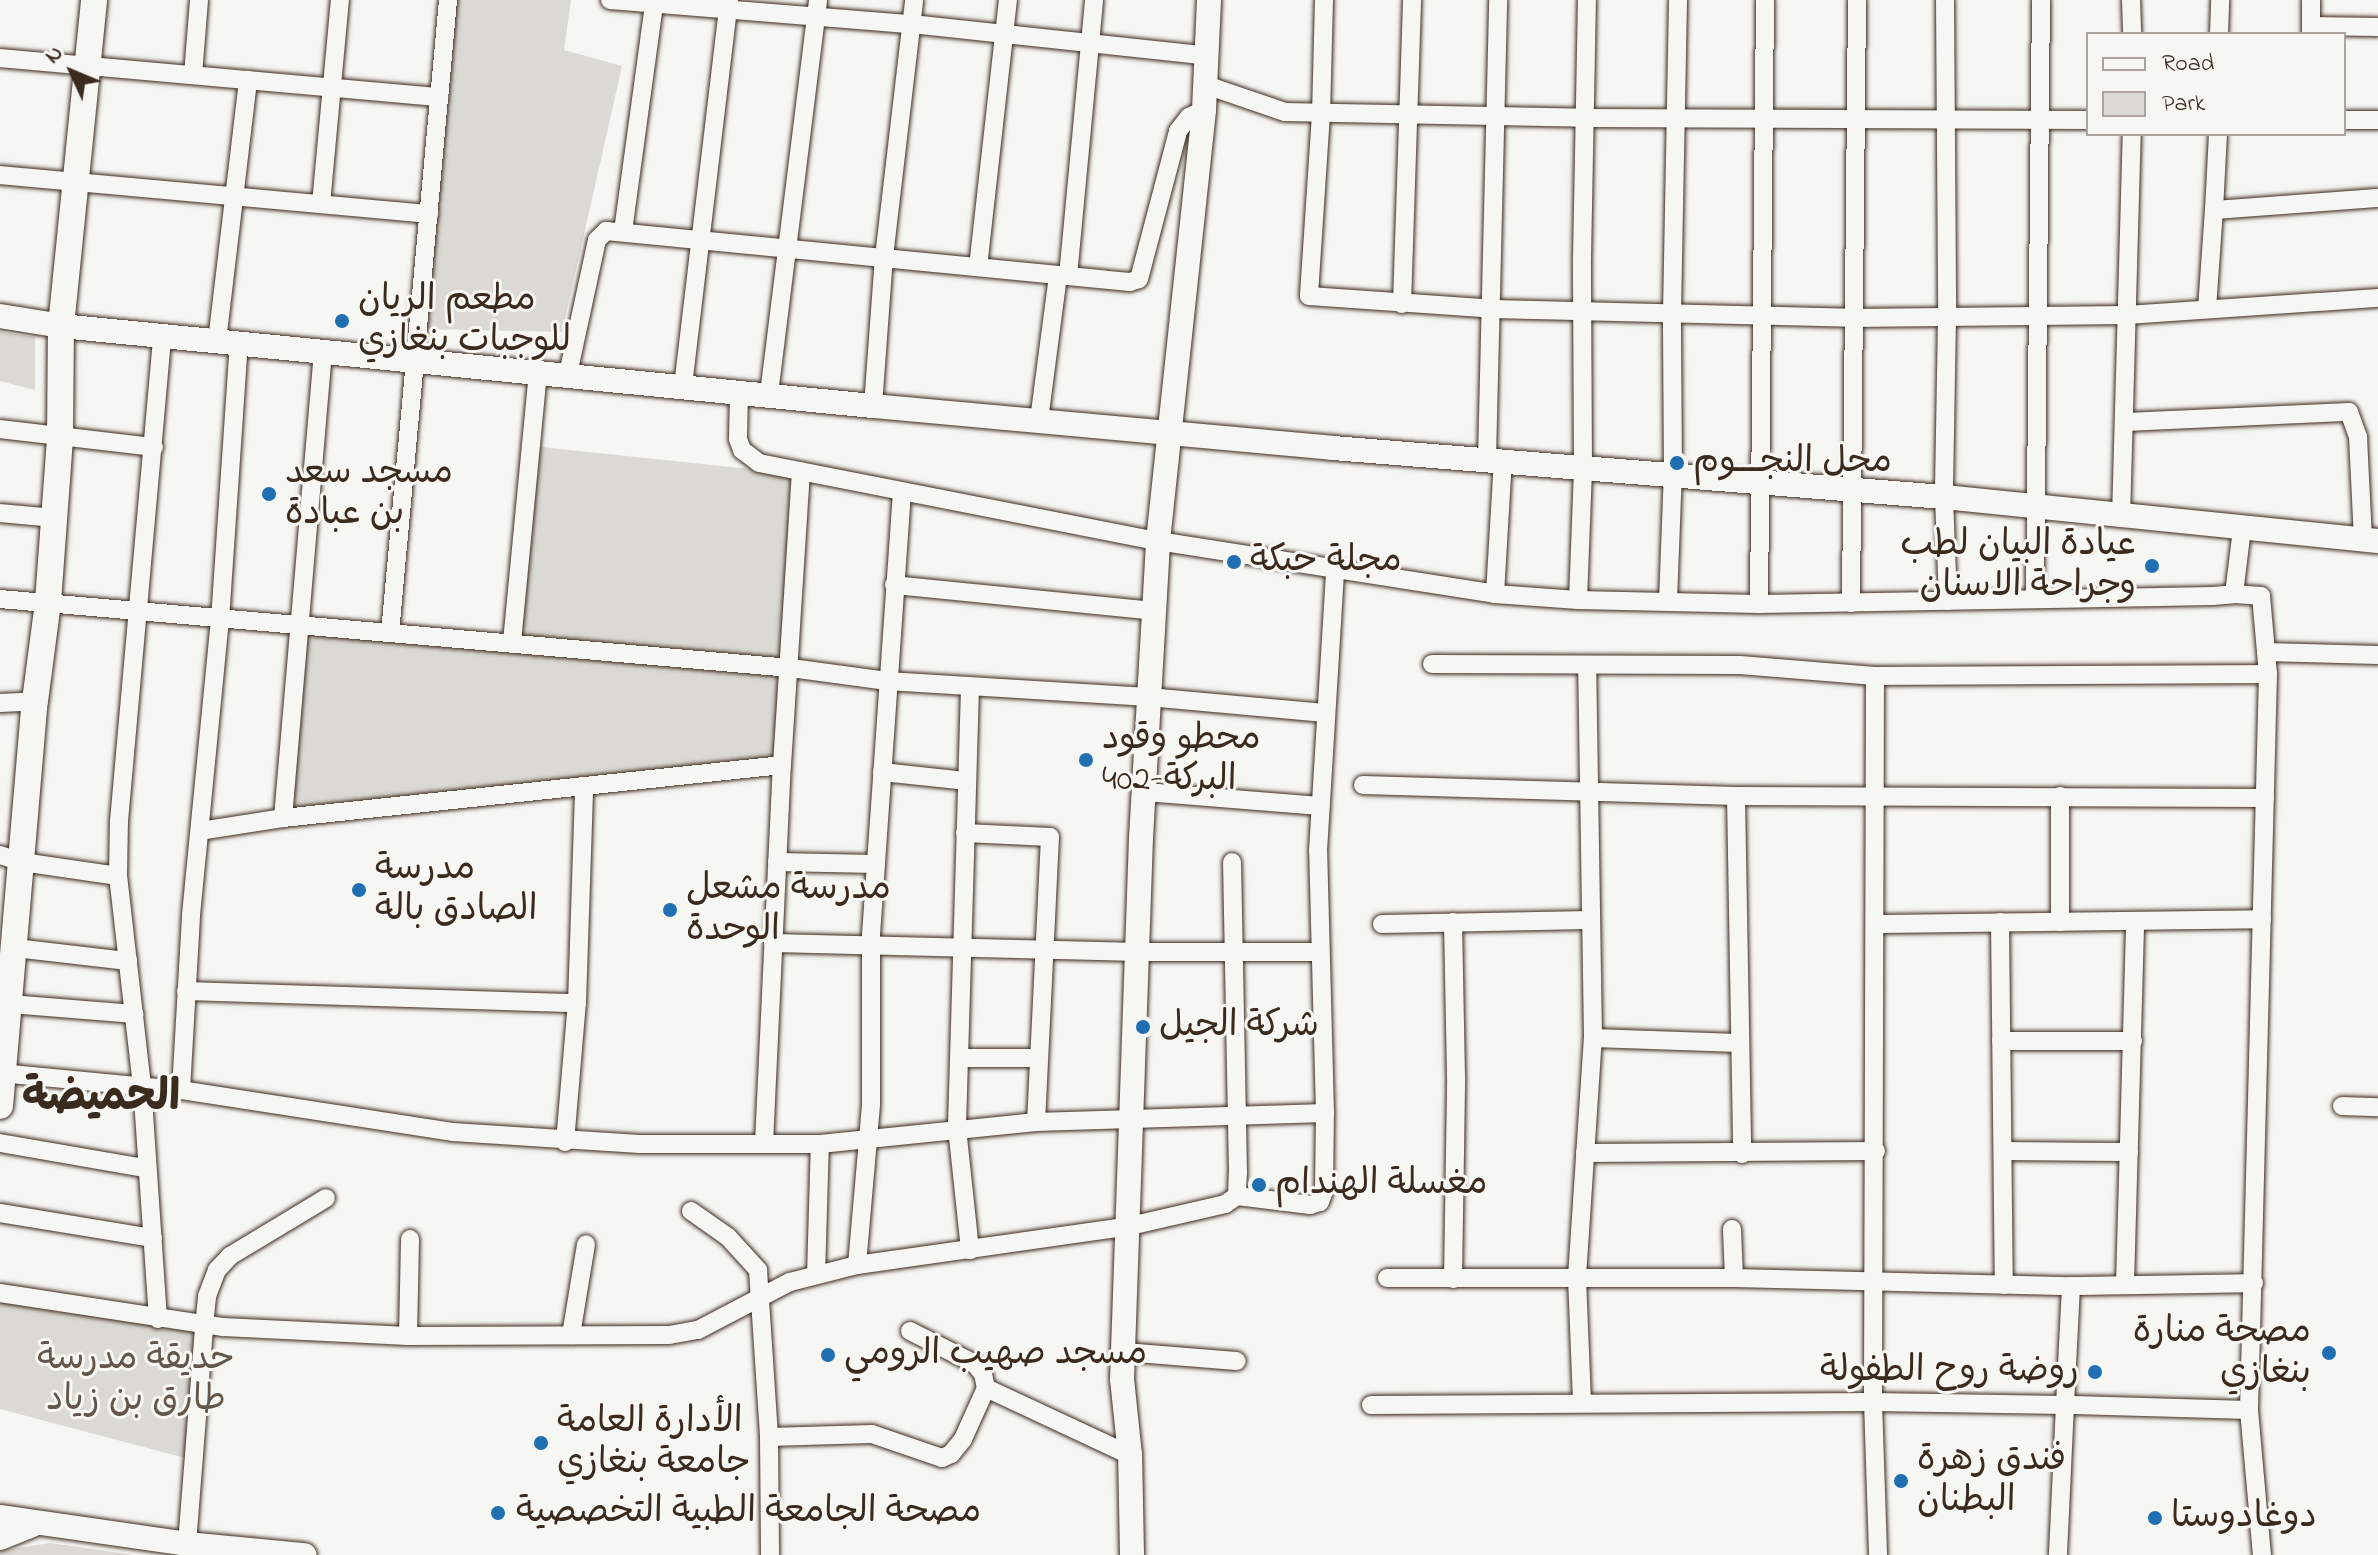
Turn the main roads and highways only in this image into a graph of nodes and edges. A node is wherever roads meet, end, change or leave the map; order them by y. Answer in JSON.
{"nodes":[{"id":1,"x":94,"y":0,"type":"edge"},
{"id":2,"x":11,"y":858,"type":"edge"},
{"id":3,"x":11,"y":932,"type":"edge"},
{"id":4,"x":7,"y":998,"type":"edge"},
{"id":5,"x":2,"y":1073,"type":"edge"},
{"id":6,"x":0,"y":1106,"type":"edge"},
{"id":7,"x":33,"y":1524,"type":"road end"},
{"id":8,"x":0,"y":1537,"type":"edge"}],
"edges":[{"from":1,"to":2,"type":"main road"},
{"from":2,"to":3,"type":"main road"},
{"from":3,"to":4,"type":"main road"},
{"from":4,"to":5,"type":"main road"},
{"from":5,"to":6,"type":"main road"},
{"from":7,"to":8,"type":"main road"}]}
